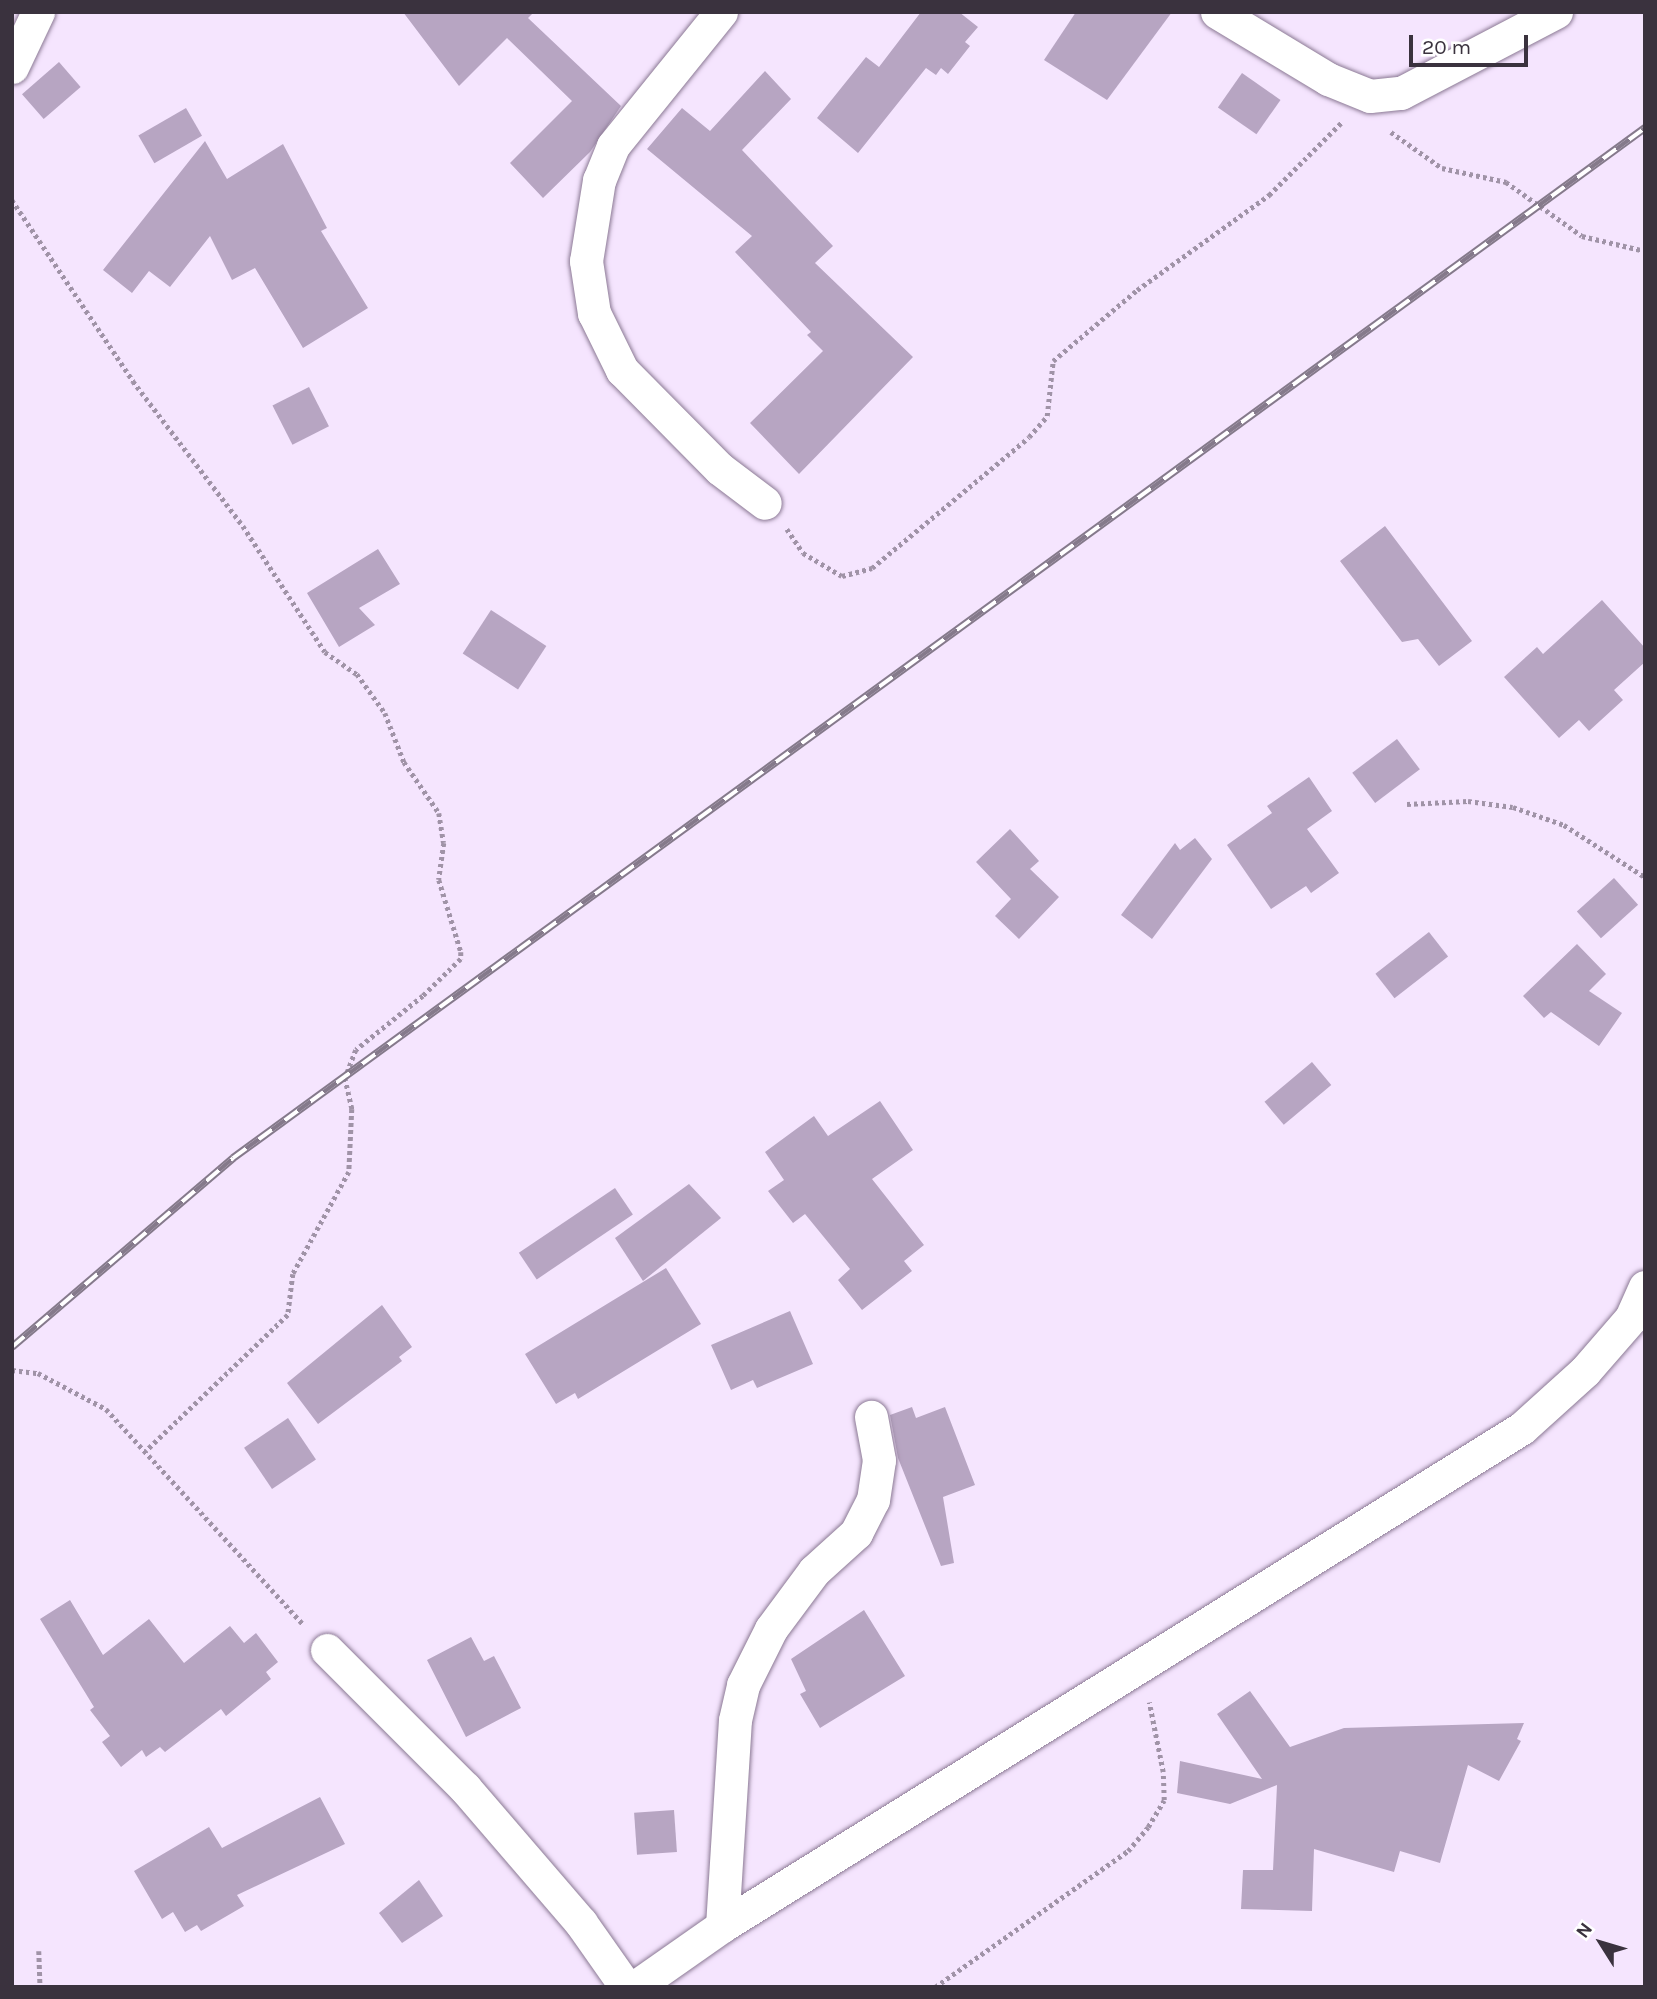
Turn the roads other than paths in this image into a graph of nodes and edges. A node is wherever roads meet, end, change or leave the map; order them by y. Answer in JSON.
{"nodes":[{"id":1,"x":38,"y":12,"type":"edge"},
{"id":2,"x":721,"y":12,"type":"edge"},
{"id":3,"x":1217,"y":12,"type":"edge"},
{"id":4,"x":1556,"y":12,"type":"edge"},
{"id":5,"x":12,"y":67,"type":"edge"},
{"id":6,"x":765,"y":503,"type":"road end"},
{"id":7,"x":1645,"y":1287,"type":"edge"},
{"id":8,"x":1638,"y":1321,"type":"edge"},
{"id":9,"x":871,"y":1417,"type":"dead end"},
{"id":10,"x":327,"y":1650,"type":"road end"},
{"id":11,"x":722,"y":1926,"type":"junction"},
{"id":12,"x":626,"y":1987,"type":"edge"},
{"id":13,"x":635,"y":1987,"type":"edge"}],
"edges":[{"from":1,"to":5,"type":"street"},
{"from":2,"to":6,"type":"street"},
{"from":3,"to":4,"type":"street"},
{"from":7,"to":8,"type":"street"},
{"from":8,"to":11,"type":"street"},
{"from":9,"to":11,"type":"street"},
{"from":10,"to":12,"type":"street"},
{"from":11,"to":13,"type":"street"}]}
